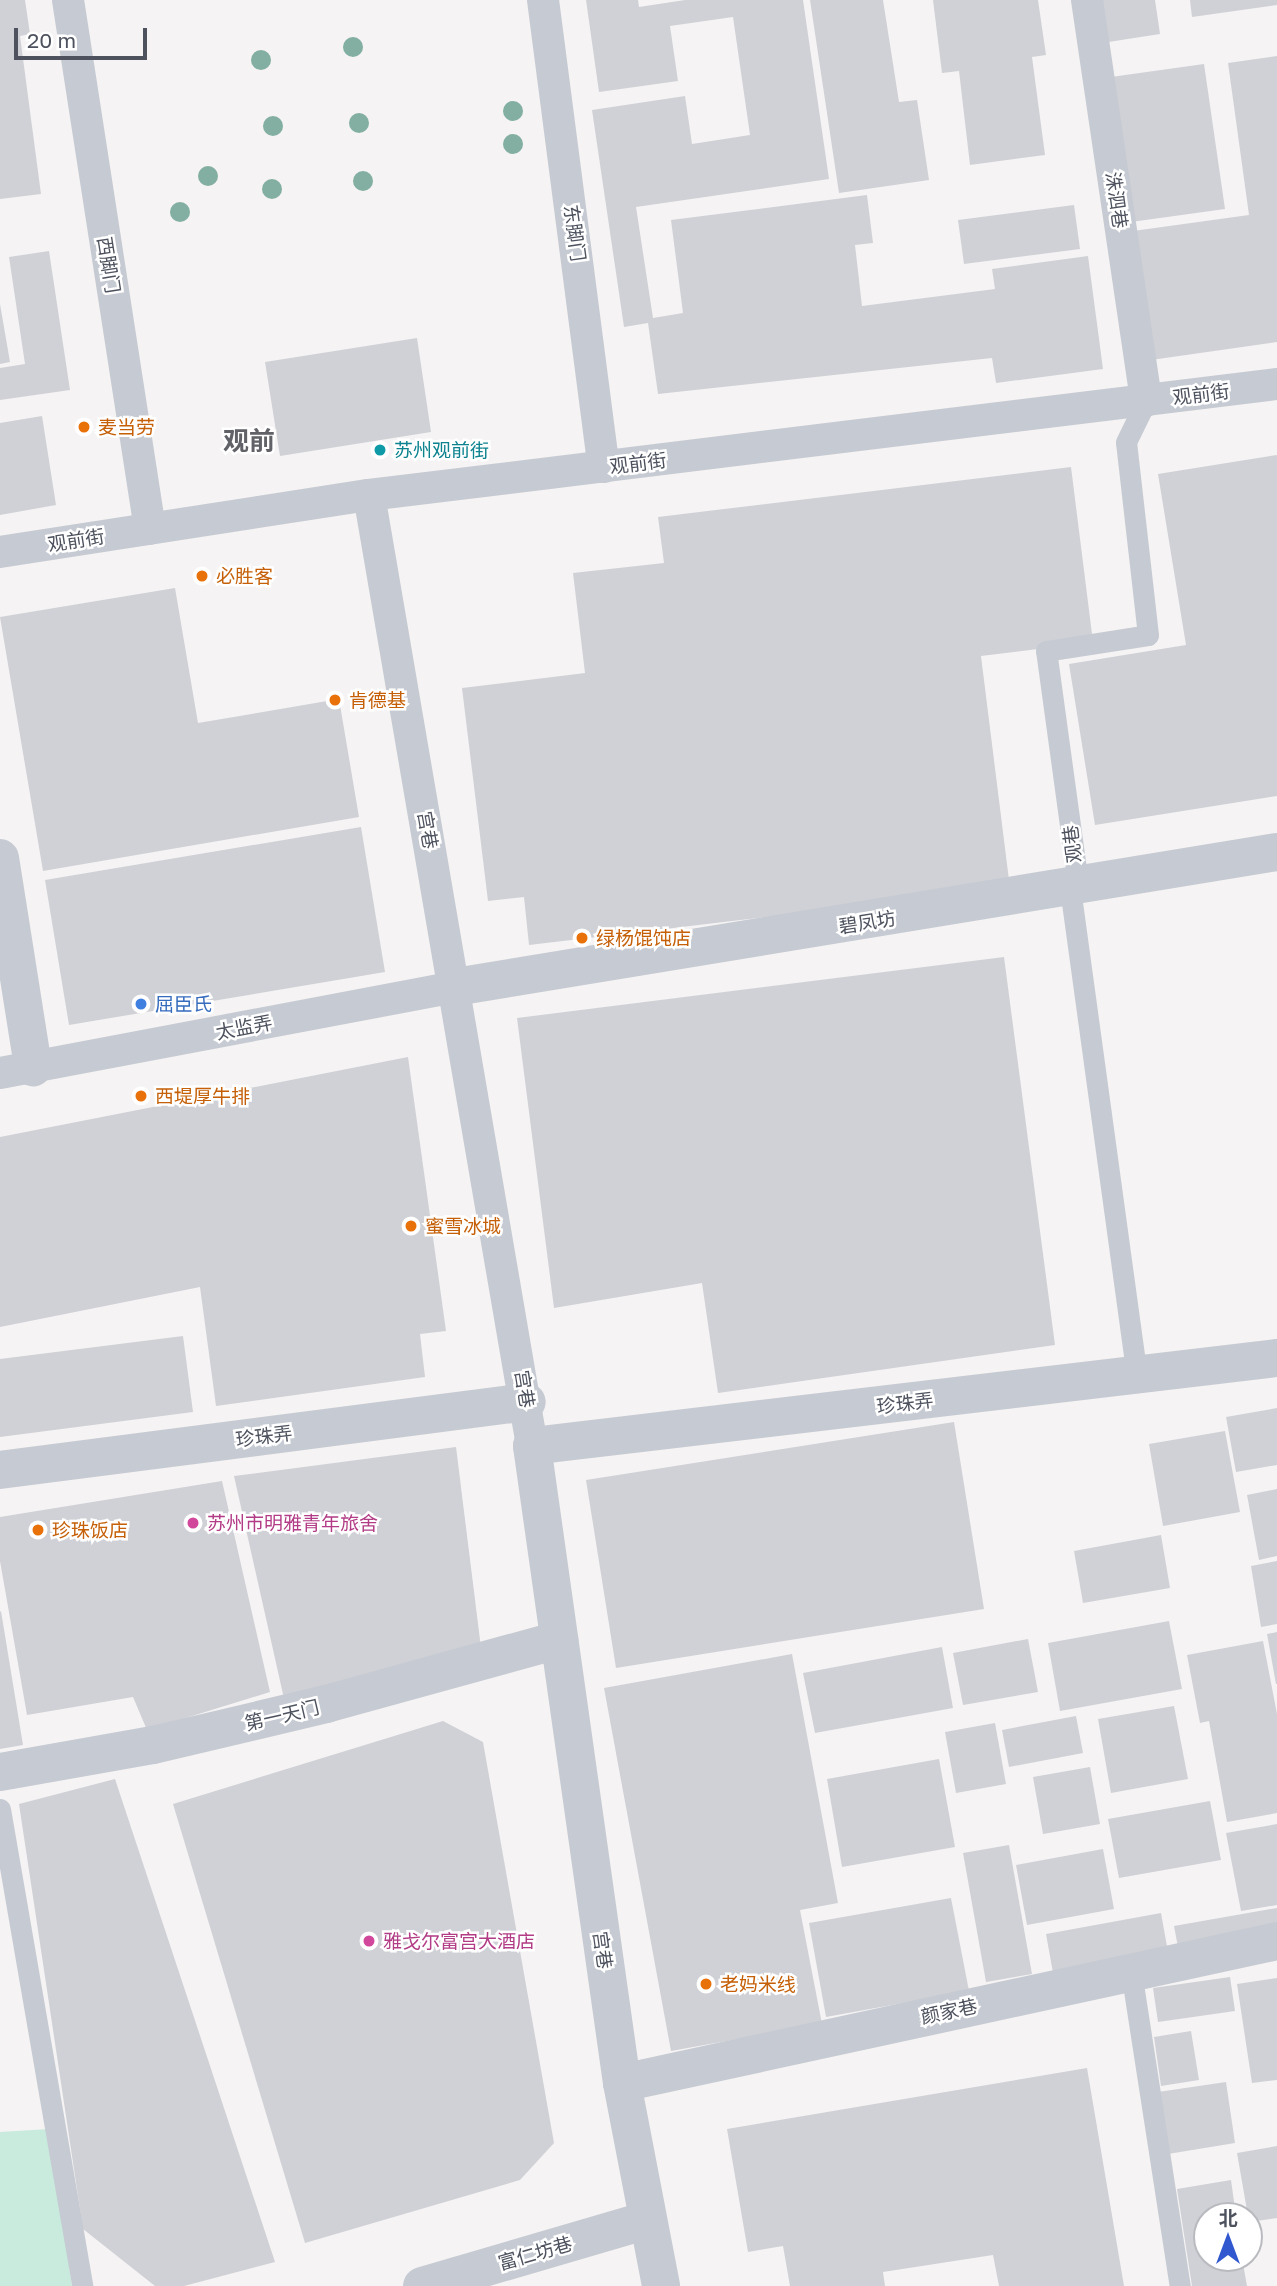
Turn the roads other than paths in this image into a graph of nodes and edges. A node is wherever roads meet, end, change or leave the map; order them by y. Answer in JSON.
{"nodes":[{"id":1,"x":68,"y":0,"type":"edge"},
{"id":2,"x":543,"y":0,"type":"edge"},
{"id":3,"x":1087,"y":0,"type":"edge"},
{"id":4,"x":1277,"y":384,"type":"edge"},
{"id":5,"x":1146,"y":401,"type":"junction"},
{"id":6,"x":604,"y":467,"type":"junction"},
{"id":7,"x":369,"y":495,"type":"junction"},
{"id":8,"x":150,"y":529,"type":"junction"},
{"id":9,"x":0,"y":552,"type":"edge"},
{"id":10,"x":1277,"y":852,"type":"edge"},
{"id":11,"x":0,"y":858,"type":"edge"},
{"id":12,"x":1070,"y":889,"type":"junction"},
{"id":13,"x":455,"y":987,"type":"junction"},
{"id":14,"x":17,"y":1070,"type":"edge"},
{"id":15,"x":1277,"y":1358,"type":"edge"},
{"id":16,"x":1137,"y":1377,"type":"junction"},
{"id":17,"x":527,"y":1402,"type":"junction"},
{"id":18,"x":532,"y":1446,"type":"junction"},
{"id":19,"x":0,"y":1471,"type":"edge"},
{"id":20,"x":559,"y":1640,"type":"junction"},
{"id":21,"x":0,"y":1772,"type":"edge"},
{"id":22,"x":0,"y":1809,"type":"edge"},
{"id":23,"x":1277,"y":1941,"type":"edge"},
{"id":24,"x":1131,"y":1971,"type":"junction"},
{"id":25,"x":622,"y":2083,"type":"junction"},
{"id":26,"x":648,"y":2220,"type":"junction"},
{"id":27,"x":82,"y":2286,"type":"edge"},
{"id":28,"x":422,"y":2286,"type":"edge"},
{"id":29,"x":661,"y":2286,"type":"edge"},
{"id":30,"x":1180,"y":2286,"type":"edge"}],
"edges":[{"from":1,"to":8,"type":"street","name":"西脚门"},
{"from":2,"to":6,"type":"street","name":"东脚门"},
{"from":3,"to":5,"type":"street","name":"洙泗巷"},
{"from":4,"to":5,"type":"street","name":"观前街"},
{"from":5,"to":6,"type":"street","name":"观前街"},
{"from":5,"to":12,"type":"lane","name":"观巷"},
{"from":6,"to":7,"type":"street","name":"观前街"},
{"from":7,"to":8,"type":"street","name":"观前街"},
{"from":7,"to":13,"type":"street","name":"宫巷"},
{"from":8,"to":9,"type":"street","name":"观前街"},
{"from":10,"to":12,"type":"street","name":"碧凤坊"},
{"from":11,"to":14,"type":"street","name":"太监弄"},
{"from":12,"to":13,"type":"street","name":"碧凤坊"},
{"from":12,"to":16,"type":"lane","name":"观巷"},
{"from":13,"to":14,"type":"street","name":"太监弄"},
{"from":13,"to":17,"type":"street","name":"宫巷"},
{"from":15,"to":16,"type":"street","name":"珍珠弄"},
{"from":16,"to":18,"type":"street","name":"珍珠弄"},
{"from":17,"to":18,"type":"street","name":"宫巷"},
{"from":17,"to":19,"type":"street","name":"珍珠弄"},
{"from":18,"to":20,"type":"street","name":"宫巷"},
{"from":20,"to":21,"type":"street","name":"第一天门"},
{"from":20,"to":25,"type":"street","name":"宫巷"},
{"from":22,"to":27,"type":"lane"},
{"from":23,"to":24,"type":"street","name":"颜家巷"},
{"from":24,"to":25,"type":"street","name":"颜家巷"},
{"from":24,"to":30,"type":"lane"},
{"from":25,"to":26,"type":"street","name":"宫巷"},
{"from":26,"to":28,"type":"street","name":"富仁坊巷"},
{"from":26,"to":29,"type":"street","name":"宫巷"}]}
